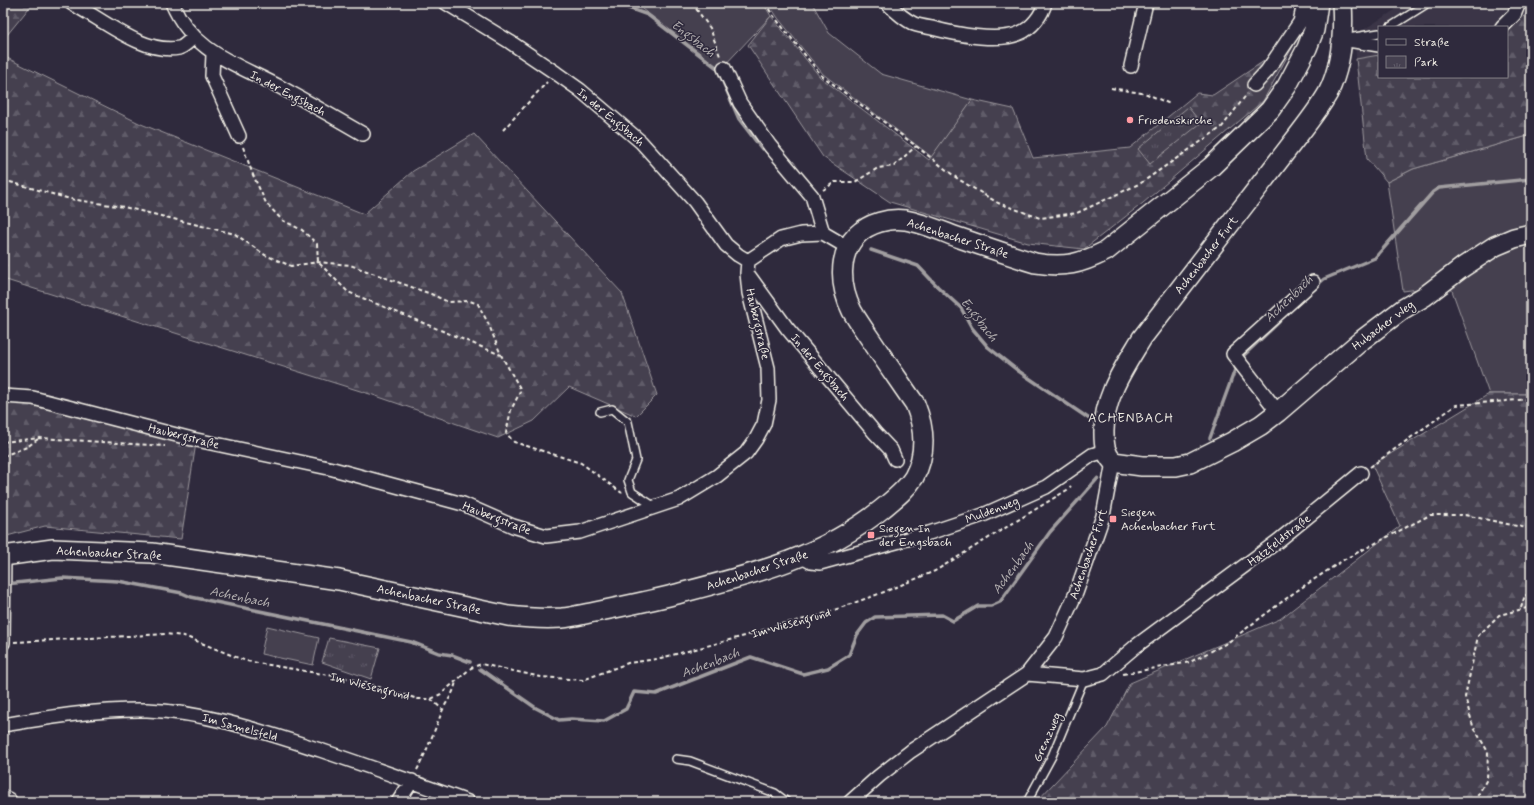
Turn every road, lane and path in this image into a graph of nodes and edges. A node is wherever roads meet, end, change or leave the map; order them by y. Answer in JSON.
{"nodes":[{"id":1,"x":71,"y":3,"type":"edge"},
{"id":2,"x":172,"y":3,"type":"edge"},
{"id":3,"x":446,"y":3,"type":"edge"},
{"id":4,"x":692,"y":3,"type":"edge"},
{"id":5,"x":765,"y":3,"type":"edge"},
{"id":6,"x":887,"y":3,"type":"edge"},
{"id":7,"x":1045,"y":3,"type":"edge"},
{"id":8,"x":1146,"y":3,"type":"edge"},
{"id":9,"x":1304,"y":3,"type":"edge"},
{"id":10,"x":1318,"y":3,"type":"edge"},
{"id":11,"x":1342,"y":3,"type":"edge"},
{"id":12,"x":1519,"y":3,"type":"edge"},
{"id":13,"x":1425,"y":6,"type":"dead end"},
{"id":14,"x":1392,"y":26,"type":"edge"},
{"id":15,"x":1503,"y":26,"type":"edge"},
{"id":16,"x":1378,"y":33,"type":"edge"},
{"id":17,"x":194,"y":37,"type":"junction"},
{"id":18,"x":1342,"y":39,"type":"junction"},
{"id":19,"x":1378,"y":45,"type":"edge"},
{"id":20,"x":213,"y":54,"type":"junction"},
{"id":21,"x":1131,"y":66,"type":"dead end"},
{"id":22,"x":724,"y":68,"type":"joint"},
{"id":23,"x":556,"y":73,"type":"junction"},
{"id":24,"x":1254,"y":85,"type":"joint"},
{"id":25,"x":1111,"y":88,"type":"dead end"},
{"id":26,"x":1170,"y":104,"type":"dead end"},
{"id":27,"x":503,"y":130,"type":"dead end"},
{"id":28,"x":363,"y":134,"type":"dead end"},
{"id":29,"x":239,"y":136,"type":"joint"},
{"id":30,"x":916,"y":146,"type":"junction"},
{"id":31,"x":835,"y":182,"type":"dead end"},
{"id":32,"x":3,"y":183,"type":"edge"},
{"id":33,"x":823,"y":233,"type":"junction"},
{"id":34,"x":1531,"y":234,"type":"edge"},
{"id":35,"x":847,"y":247,"type":"junction"},
{"id":36,"x":318,"y":262,"type":"junction"},
{"id":37,"x":748,"y":267,"type":"junction"},
{"id":38,"x":1313,"y":282,"type":"dead end"},
{"id":39,"x":501,"y":355,"type":"junction"},
{"id":40,"x":3,"y":396,"type":"edge"},
{"id":41,"x":1531,"y":399,"type":"edge"},
{"id":42,"x":600,"y":412,"type":"dead end"},
{"id":43,"x":1278,"y":412,"type":"junction"},
{"id":44,"x":38,"y":438,"type":"junction"},
{"id":45,"x":3,"y":442,"type":"edge"},
{"id":46,"x":169,"y":446,"type":"dead end"},
{"id":47,"x":3,"y":456,"type":"edge"},
{"id":48,"x":1109,"y":456,"type":"junction"},
{"id":49,"x":895,"y":458,"type":"dead end"},
{"id":50,"x":1361,"y":474,"type":"joint"},
{"id":51,"x":1072,"y":484,"type":"dead end"},
{"id":52,"x":632,"y":492,"type":"junction"},
{"id":53,"x":655,"y":507,"type":"junction"},
{"id":54,"x":1531,"y":529,"type":"edge"},
{"id":55,"x":4,"y":555,"type":"edge"},
{"id":56,"x":802,"y":557,"type":"junction"},
{"id":57,"x":1531,"y":596,"type":"edge"},
{"id":58,"x":1531,"y":607,"type":"edge"},
{"id":59,"x":1521,"y":608,"type":"junction"},
{"id":60,"x":3,"y":643,"type":"edge"},
{"id":61,"x":1027,"y":674,"type":"junction"},
{"id":62,"x":1103,"y":674,"type":"junction"},
{"id":63,"x":1084,"y":679,"type":"junction"},
{"id":64,"x":456,"y":680,"type":"junction"},
{"id":65,"x":431,"y":699,"type":"junction"},
{"id":66,"x":443,"y":710,"type":"junction"},
{"id":67,"x":3,"y":725,"type":"edge"},
{"id":68,"x":676,"y":759,"type":"dead end"},
{"id":69,"x":412,"y":781,"type":"junction"},
{"id":70,"x":1531,"y":789,"type":"edge"},
{"id":71,"x":3,"y":800,"type":"edge"},
{"id":72,"x":7,"y":802,"type":"edge"},
{"id":73,"x":398,"y":802,"type":"edge"},
{"id":74,"x":468,"y":802,"type":"edge"},
{"id":75,"x":787,"y":802,"type":"edge"},
{"id":76,"x":850,"y":802,"type":"edge"},
{"id":77,"x":1027,"y":802,"type":"edge"},
{"id":78,"x":1474,"y":802,"type":"edge"},
{"id":79,"x":1526,"y":802,"type":"edge"}],
"edges":[{"from":1,"to":17,"type":"street"},
{"from":2,"to":17,"type":"street","name":"In der Engsbach"},
{"from":3,"to":23,"type":"street","name":"In der Engsbach"},
{"from":4,"to":22,"type":"path"},
{"from":5,"to":30,"type":"path"},
{"from":6,"to":7,"type":"street"},
{"from":8,"to":21,"type":"street"},
{"from":9,"to":24,"type":"street"},
{"from":10,"to":35,"type":"main road","name":"Achenbacher Straße"},
{"from":11,"to":18,"type":"main road","name":"Achenbacher Furt"},
{"from":12,"to":15,"type":"street"},
{"from":13,"to":14,"type":"lane"},
{"from":16,"to":18,"type":"lane"},
{"from":17,"to":20,"type":"street","name":"In der Engsbach"},
{"from":18,"to":19,"type":"street"},
{"from":18,"to":48,"type":"main road","name":"Achenbacher Furt"},
{"from":20,"to":28,"type":"street","name":"In der Engsbach"},
{"from":20,"to":29,"type":"street"},
{"from":22,"to":33,"type":"street"},
{"from":23,"to":27,"type":"path"},
{"from":23,"to":37,"type":"street","name":"In der Engsbach"},
{"from":24,"to":30,"type":"path"},
{"from":25,"to":26,"type":"path"},
{"from":29,"to":36,"type":"path"},
{"from":30,"to":31,"type":"path"},
{"from":32,"to":36,"type":"path"},
{"from":33,"to":35,"type":"street"},
{"from":33,"to":37,"type":"street"},
{"from":34,"to":43,"type":"main road","name":"Hubacher Weg"},
{"from":35,"to":56,"type":"main road","name":"Achenbacher Straße"},
{"from":36,"to":39,"type":"path"},
{"from":36,"to":39,"type":"path"},
{"from":37,"to":49,"type":"street","name":"In der Engsbach"},
{"from":37,"to":53,"type":"street","name":"Haubergstraße"},
{"from":38,"to":43,"type":"street"},
{"from":39,"to":52,"type":"path"},
{"from":40,"to":53,"type":"street","name":"Haubergstraße"},
{"from":41,"to":50,"type":"path"},
{"from":42,"to":52,"type":"lane"},
{"from":43,"to":48,"type":"main road","name":"Hubacher Weg"},
{"from":44,"to":45,"type":"path"},
{"from":44,"to":46,"type":"path"},
{"from":44,"to":47,"type":"path"},
{"from":48,"to":56,"type":"street","name":"Muldenweg"},
{"from":48,"to":61,"type":"street","name":"Achenbacher Furt"},
{"from":50,"to":62,"type":"street","name":"Hatzfeldstraße"},
{"from":51,"to":64,"type":"path","name":"Im Wiesengrund"},
{"from":52,"to":53,"type":"lane"},
{"from":54,"to":62,"type":"path"},
{"from":55,"to":56,"type":"main road","name":"Achenbacher Straße"},
{"from":55,"to":60,"type":"street"},
{"from":57,"to":59,"type":"path"},
{"from":58,"to":59,"type":"path"},
{"from":59,"to":78,"type":"path"},
{"from":60,"to":65,"type":"path","name":"Im Wiesengrund"},
{"from":61,"to":63,"type":"street","name":"Hatzfeldstraße"},
{"from":61,"to":76,"type":"street","name":"Achenbacher Furt"},
{"from":62,"to":63,"type":"street","name":"Hatzfeldstraße"},
{"from":63,"to":77,"type":"lane","name":"Grenzweg"},
{"from":64,"to":65,"type":"path","name":"Im Wiesengrund"},
{"from":64,"to":66,"type":"path"},
{"from":65,"to":66,"type":"path"},
{"from":66,"to":69,"type":"path"},
{"from":67,"to":69,"type":"street","name":"Im Samelsfeld"},
{"from":68,"to":75,"type":"lane"},
{"from":69,"to":73,"type":"street"},
{"from":69,"to":74,"type":"street","name":"Im Samelsfeld"},
{"from":70,"to":79,"type":"path"},
{"from":71,"to":72,"type":"main road"}]}
